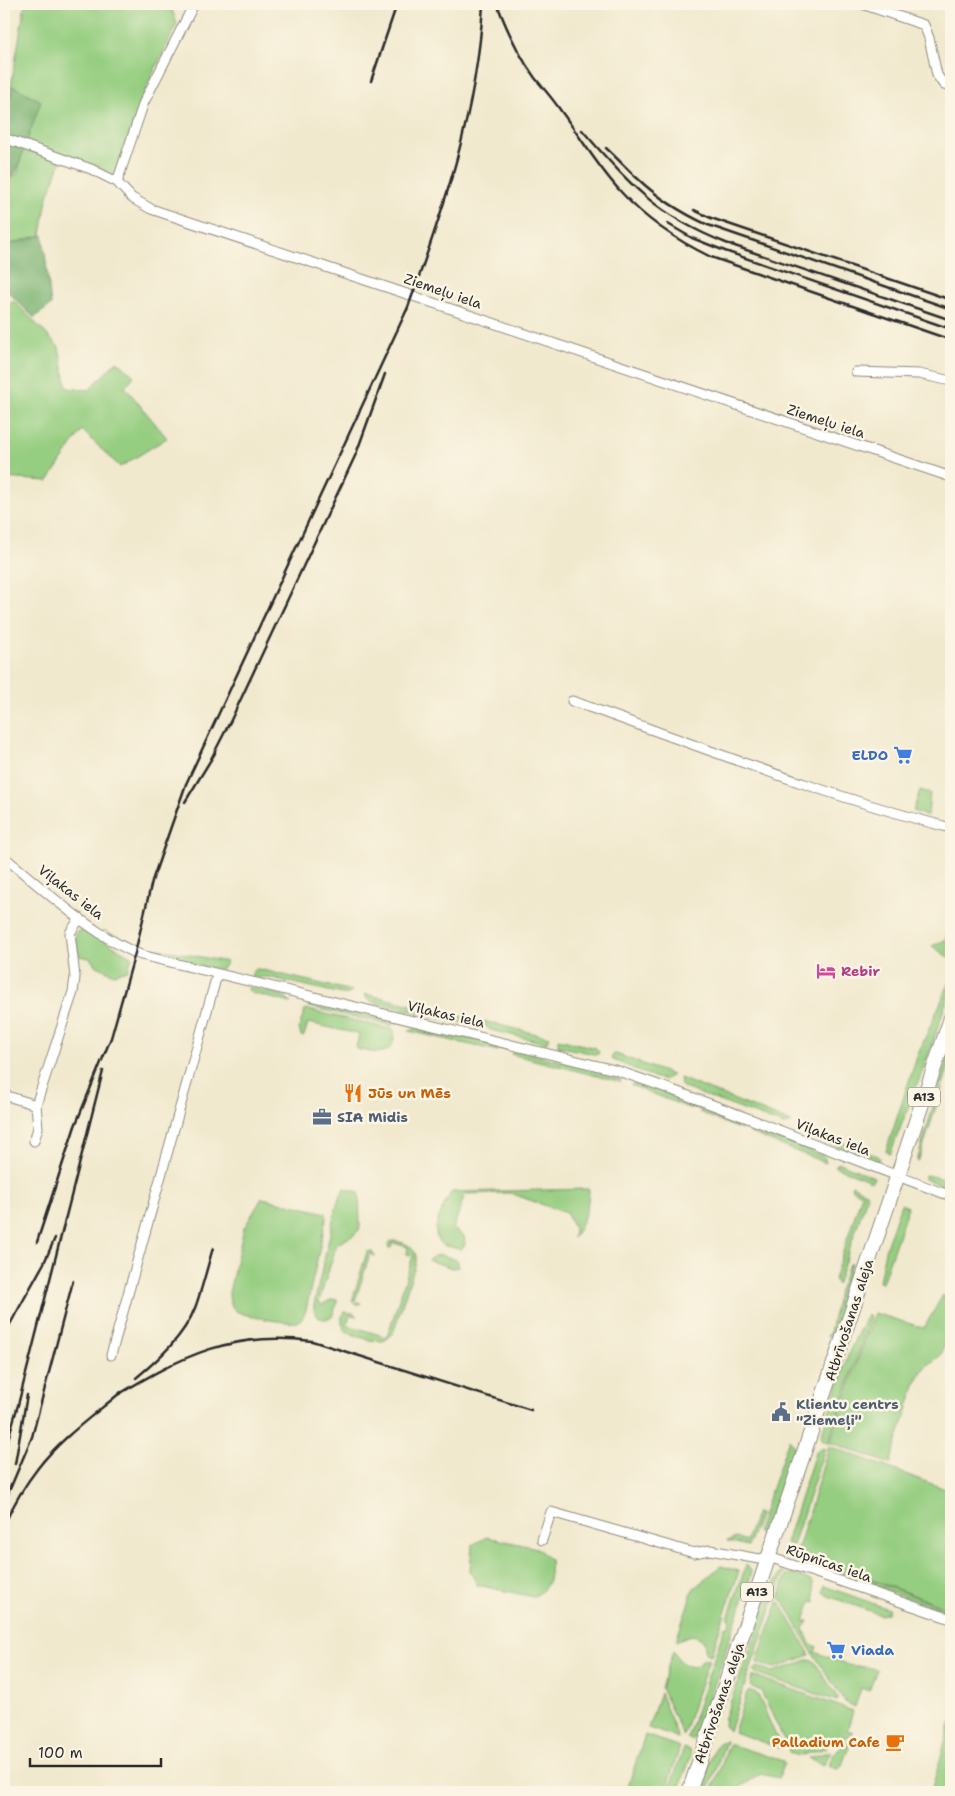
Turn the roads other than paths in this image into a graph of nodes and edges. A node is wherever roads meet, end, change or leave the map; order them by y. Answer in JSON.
{"nodes":[{"id":1,"x":194,"y":4,"type":"edge"},
{"id":2,"x":862,"y":4,"type":"edge"},
{"id":3,"x":951,"y":87,"type":"edge"},
{"id":4,"x":4,"y":138,"type":"edge"},
{"id":5,"x":117,"y":182,"type":"junction"},
{"id":6,"x":856,"y":372,"type":"dead end"},
{"id":7,"x":951,"y":381,"type":"edge"},
{"id":8,"x":951,"y":477,"type":"edge"},
{"id":9,"x":572,"y":701,"type":"dead end"},
{"id":10,"x":951,"y":828,"type":"edge"},
{"id":11,"x":4,"y":857,"type":"edge"},
{"id":12,"x":80,"y":918,"type":"junction"},
{"id":13,"x":217,"y":975,"type":"junction"},
{"id":14,"x":951,"y":1018,"type":"edge"},
{"id":15,"x":4,"y":1094,"type":"edge"},
{"id":16,"x":36,"y":1105,"type":"junction"},
{"id":17,"x":34,"y":1141,"type":"dead end"},
{"id":18,"x":897,"y":1176,"type":"junction"},
{"id":19,"x":951,"y":1196,"type":"edge"},
{"id":20,"x":111,"y":1355,"type":"dead end"},
{"id":21,"x":542,"y":1540,"type":"dead end"},
{"id":22,"x":769,"y":1557,"type":"junction"},
{"id":23,"x":951,"y":1619,"type":"edge"},
{"id":24,"x":689,"y":1792,"type":"edge"}],
"edges":[{"from":1,"to":5,"type":"street"},
{"from":2,"to":3,"type":"street"},
{"from":4,"to":5,"type":"street","name":"Ziemeļu iela"},
{"from":5,"to":8,"type":"street","name":"Ziemeļu iela"},
{"from":6,"to":7,"type":"street"},
{"from":9,"to":10,"type":"street"},
{"from":11,"to":12,"type":"street","name":"Viļakas iela"},
{"from":12,"to":13,"type":"street","name":"Viļakas iela"},
{"from":12,"to":16,"type":"street"},
{"from":13,"to":18,"type":"street","name":"Viļakas iela"},
{"from":13,"to":20,"type":"street"},
{"from":14,"to":18,"type":"main road","name":"Atbrīvošanas aleja","number":"A13"},
{"from":15,"to":16,"type":"street"},
{"from":16,"to":17,"type":"street"},
{"from":18,"to":19,"type":"street","name":"Viļakas iela"},
{"from":18,"to":22,"type":"main road","name":"Atbrīvošanas aleja","number":"A13"},
{"from":21,"to":22,"type":"street","name":"Rūpnīcas iela"},
{"from":22,"to":23,"type":"street","name":"Rūpnīcas iela"},
{"from":22,"to":24,"type":"main road","name":"Atbrīvošanas aleja","number":"A13"}]}
